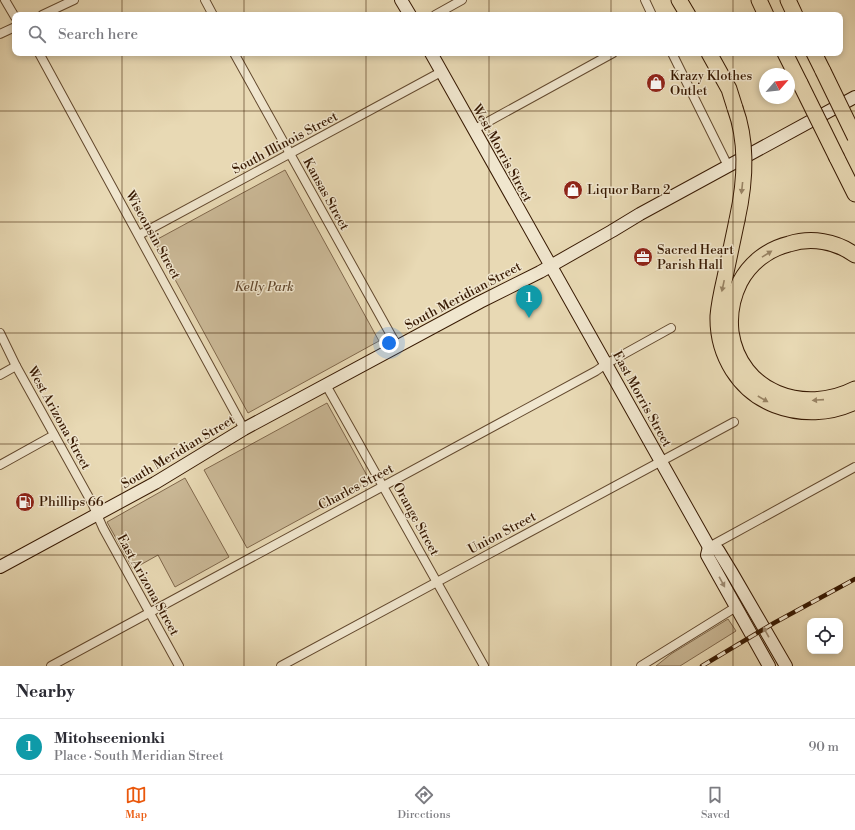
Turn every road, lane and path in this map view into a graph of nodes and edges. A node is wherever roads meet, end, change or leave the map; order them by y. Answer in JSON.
{"nodes":[{"id":1,"x":5,"y":0,"type":"edge"},
{"id":2,"x":74,"y":0,"type":"edge"},
{"id":3,"x":205,"y":0,"type":"edge"},
{"id":4,"x":401,"y":0,"type":"edge"},
{"id":5,"x":462,"y":0,"type":"edge"},
{"id":6,"x":645,"y":0,"type":"edge"},
{"id":7,"x":679,"y":0,"type":"edge"},
{"id":8,"x":759,"y":0,"type":"edge"},
{"id":9,"x":788,"y":0,"type":"edge"},
{"id":10,"x":793,"y":0,"type":"edge"},
{"id":11,"x":48,"y":12,"type":"edge"},
{"id":12,"x":211,"y":12,"type":"edge"},
{"id":13,"x":408,"y":12,"type":"edge"},
{"id":14,"x":440,"y":12,"type":"edge"},
{"id":15,"x":651,"y":12,"type":"edge"},
{"id":16,"x":686,"y":12,"type":"edge"},
{"id":17,"x":765,"y":12,"type":"edge"},
{"id":18,"x":795,"y":12,"type":"edge"},
{"id":19,"x":796,"y":12,"type":"edge"},
{"id":20,"x":12,"y":13,"type":"edge"},
{"id":21,"x":12,"y":28,"type":"edge"},
{"id":22,"x":0,"y":34,"type":"edge"},
{"id":23,"x":41,"y":56,"type":"edge"},
{"id":24,"x":236,"y":56,"type":"edge"},
{"id":25,"x":433,"y":56,"type":"edge"},
{"id":26,"x":609,"y":56,"type":"edge"},
{"id":27,"x":673,"y":56,"type":"edge"},
{"id":28,"x":711,"y":56,"type":"edge"},
{"id":29,"x":786,"y":56,"type":"edge"},
{"id":30,"x":816,"y":56,"type":"edge"},
{"id":31,"x":441,"y":72,"type":"junction"},
{"id":32,"x":832,"y":91,"type":"junction"},
{"id":33,"x":855,"y":97,"type":"edge"},
{"id":34,"x":855,"y":122,"type":"edge"},
{"id":35,"x":473,"y":130,"type":"junction"},
{"id":36,"x":855,"y":137,"type":"edge"},
{"id":37,"x":290,"y":154,"type":"junction"},
{"id":38,"x":728,"y":166,"type":"junction"},
{"id":39,"x":855,"y":194,"type":"edge"},
{"id":40,"x":139,"y":235,"type":"junction"},
{"id":41,"x":855,"y":255,"type":"edge"},
{"id":42,"x":551,"y":266,"type":"junction"},
{"id":43,"x":671,"y":328,"type":"dead end"},
{"id":44,"x":0,"y":333,"type":"edge"},
{"id":45,"x":397,"y":346,"type":"junction"},
{"id":46,"x":606,"y":364,"type":"junction"},
{"id":47,"x":16,"y":366,"type":"junction"},
{"id":48,"x":0,"y":375,"type":"edge"},
{"id":49,"x":326,"y":385,"type":"junction"},
{"id":50,"x":855,"y":389,"type":"edge"},
{"id":51,"x":855,"y":402,"type":"edge"},
{"id":52,"x":734,"y":422,"type":"dead end"},
{"id":53,"x":244,"y":428,"type":"junction"},
{"id":54,"x":54,"y":435,"type":"junction"},
{"id":55,"x":661,"y":461,"type":"junction"},
{"id":56,"x":0,"y":465,"type":"edge"},
{"id":57,"x":855,"y":467,"type":"edge"},
{"id":58,"x":383,"y":486,"type":"junction"},
{"id":59,"x":97,"y":515,"type":"junction"},
{"id":60,"x":709,"y":547,"type":"junction"},
{"id":61,"x":0,"y":567,"type":"edge"},
{"id":62,"x":438,"y":582,"type":"junction"},
{"id":63,"x":736,"y":607,"type":"junction"},
{"id":64,"x":150,"y":613,"type":"junction"},
{"id":65,"x":51,"y":666,"type":"edge"},
{"id":66,"x":179,"y":666,"type":"edge"},
{"id":67,"x":281,"y":666,"type":"edge"},
{"id":68,"x":484,"y":666,"type":"edge"},
{"id":69,"x":641,"y":666,"type":"edge"},
{"id":70,"x":769,"y":666,"type":"edge"},
{"id":71,"x":786,"y":666,"type":"edge"}],
"edges":[{"from":1,"to":20,"type":"street"},
{"from":2,"to":11,"type":"street"},
{"from":3,"to":12,"type":"street"},
{"from":4,"to":13,"type":"main road"},
{"from":5,"to":14,"type":"street"},
{"from":6,"to":15,"type":"street"},
{"from":7,"to":16,"type":"highway"},
{"from":8,"to":17,"type":"highway"},
{"from":9,"to":18,"type":"highway"},
{"from":10,"to":19,"type":"highway"},
{"from":21,"to":22,"type":"street"},
{"from":23,"to":40,"type":"street","name":"Wisconsin Street"},
{"from":24,"to":37,"type":"street","name":"Kansas Street"},
{"from":25,"to":31,"type":"main road","name":"West Morris Street"},
{"from":26,"to":35,"type":"street"},
{"from":27,"to":38,"type":"street"},
{"from":28,"to":51,"type":"highway","one_way":true,"bridge":true},
{"from":29,"to":39,"type":"highway","bridge":true},
{"from":30,"to":32,"type":"highway","bridge":true},
{"from":31,"to":35,"type":"main road","name":"West Morris Street"},
{"from":31,"to":37,"type":"street","name":"South Illinois Street"},
{"from":32,"to":34,"type":"highway","bridge":true},
{"from":32,"to":36,"type":"highway","bridge":true},
{"from":33,"to":38,"type":"main road","name":"South Meridian Street"},
{"from":35,"to":42,"type":"main road","name":"West Morris Street"},
{"from":37,"to":40,"type":"street","name":"South Illinois Street"},
{"from":37,"to":45,"type":"street","name":"Kansas Street"},
{"from":38,"to":42,"type":"main road","name":"South Meridian Street"},
{"from":40,"to":53,"type":"street","name":"Wisconsin Street"},
{"from":50,"to":41,"type":"highway","one_way":true},
{"from":42,"to":45,"type":"main road","name":"South Meridian Street"},
{"from":42,"to":46,"type":"main road","name":"East Morris Street"},
{"from":43,"to":46,"type":"street","name":"Charles Street"},
{"from":44,"to":47,"type":"street","name":"West Arizona Street"},
{"from":45,"to":49,"type":"main road","name":"South Meridian Street"},
{"from":46,"to":55,"type":"main road","name":"East Morris Street"},
{"from":46,"to":58,"type":"street","name":"Charles Street"},
{"from":47,"to":48,"type":"street"},
{"from":47,"to":54,"type":"street","name":"West Arizona Street"},
{"from":49,"to":53,"type":"main road","name":"South Meridian Street"},
{"from":49,"to":58,"type":"street","name":"Orange Street"},
{"from":52,"to":55,"type":"street","name":"Union Street"},
{"from":53,"to":59,"type":"main road","name":"South Meridian Street"},
{"from":54,"to":56,"type":"street"},
{"from":54,"to":59,"type":"street","name":"West Arizona Street"},
{"from":55,"to":60,"type":"main road","name":"East Morris Street"},
{"from":55,"to":62,"type":"street","name":"Union Street"},
{"from":57,"to":60,"type":"street"},
{"from":58,"to":62,"type":"street","name":"Orange Street"},
{"from":58,"to":64,"type":"street","name":"Charles Street"},
{"from":59,"to":61,"type":"main road","name":"South Meridian Street"},
{"from":59,"to":64,"type":"street","name":"East Arizona Street"},
{"from":60,"to":63,"type":"main road","name":"East Morris Street","one_way":true},
{"from":71,"to":60,"type":"main road","name":"East Morris Street","one_way":true},
{"from":62,"to":67,"type":"street","name":"Union Street"},
{"from":62,"to":68,"type":"street","name":"Orange Street"},
{"from":63,"to":69,"type":"street"},
{"from":63,"to":70,"type":"main road","name":"East Morris Street"},
{"from":64,"to":65,"type":"street","name":"Charles Street"},
{"from":64,"to":66,"type":"street","name":"East Arizona Street"}]}
